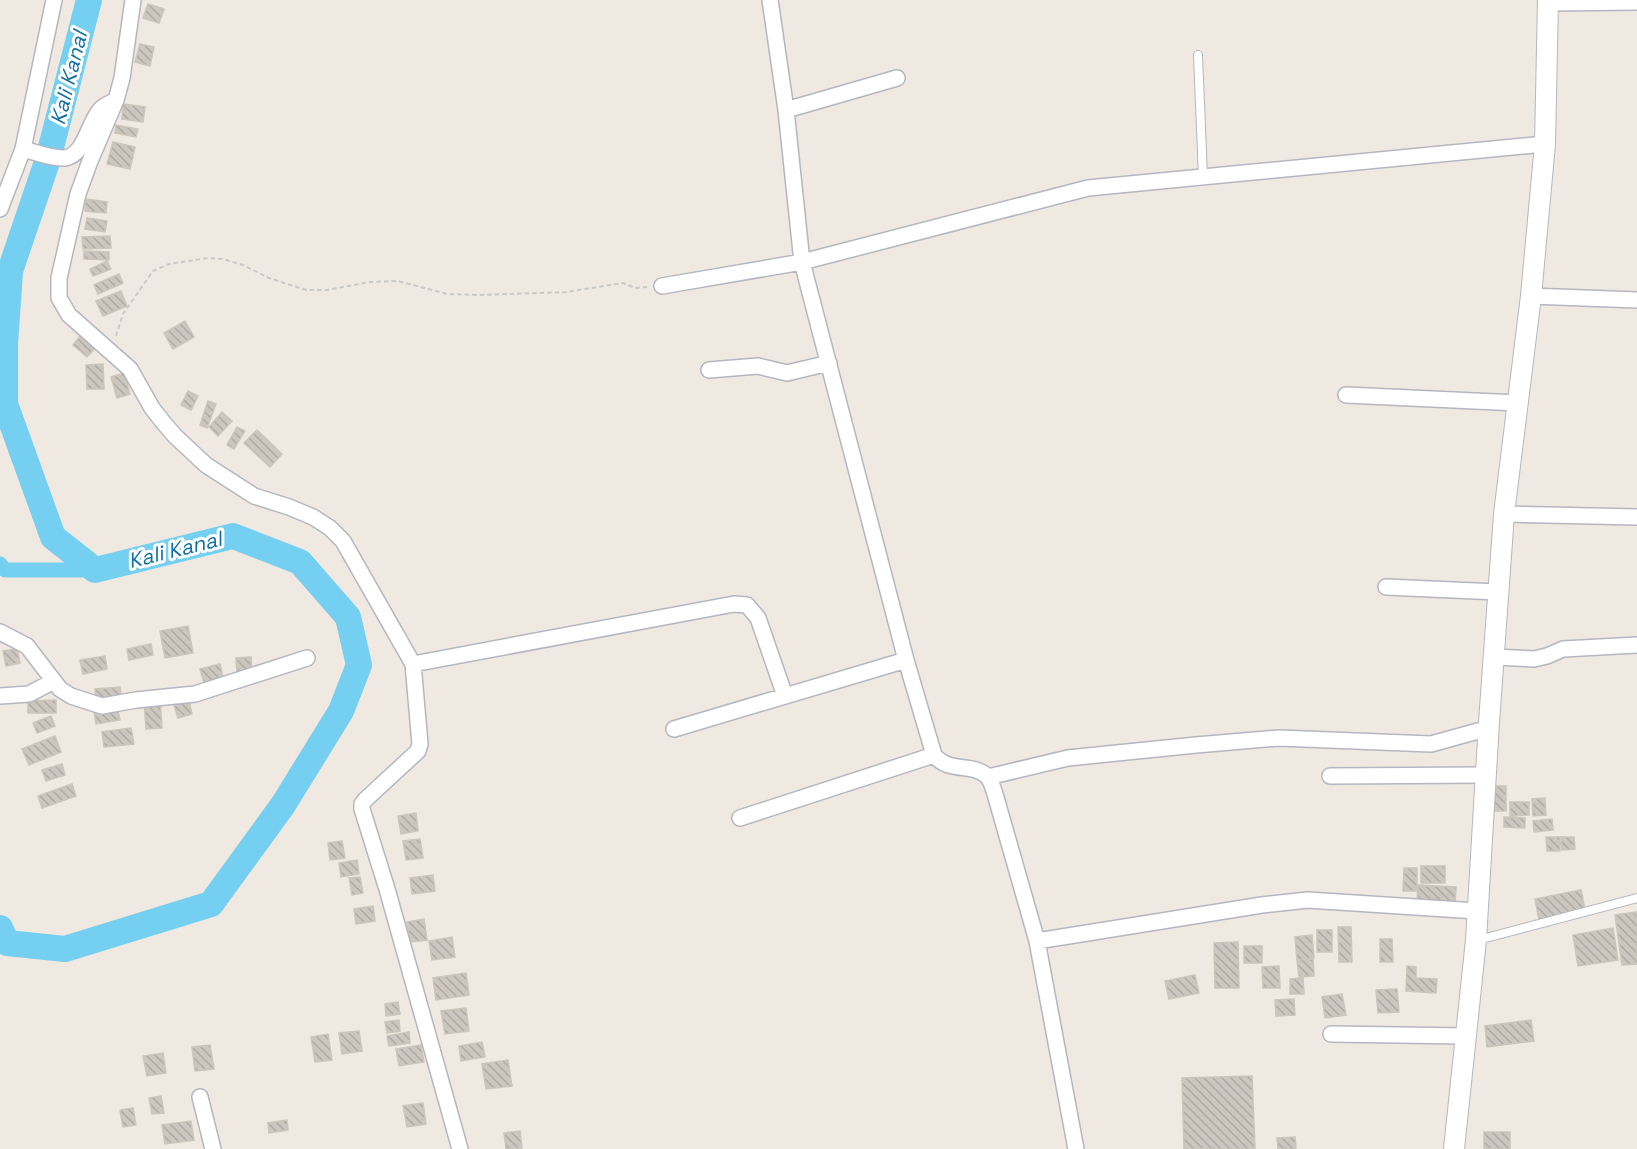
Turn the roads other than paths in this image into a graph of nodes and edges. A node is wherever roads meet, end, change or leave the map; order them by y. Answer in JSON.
{"nodes":[{"id":1,"x":54,"y":0,"type":"edge"},
{"id":2,"x":133,"y":0,"type":"edge"},
{"id":3,"x":770,"y":0,"type":"edge"},
{"id":4,"x":1548,"y":1,"type":"edge"},
{"id":5,"x":1637,"y":2,"type":"edge"},
{"id":6,"x":1198,"y":55,"type":"dead end"},
{"id":7,"x":897,"y":78,"type":"dead end"},
{"id":8,"x":116,"y":100,"type":"junction"},
{"id":9,"x":786,"y":110,"type":"junction"},
{"id":10,"x":1545,"y":144,"type":"junction"},
{"id":11,"x":28,"y":150,"type":"junction"},
{"id":12,"x":1203,"y":177,"type":"junction"},
{"id":13,"x":0,"y":209,"type":"edge"},
{"id":14,"x":802,"y":262,"type":"junction"},
{"id":15,"x":662,"y":286,"type":"road end"},
{"id":16,"x":1531,"y":296,"type":"junction"},
{"id":17,"x":1637,"y":300,"type":"edge"},
{"id":18,"x":829,"y":363,"type":"junction"},
{"id":19,"x":709,"y":370,"type":"dead end"},
{"id":20,"x":1347,"y":395,"type":"dead end"},
{"id":21,"x":1518,"y":403,"type":"junction"},
{"id":22,"x":1504,"y":514,"type":"junction"},
{"id":23,"x":1637,"y":517,"type":"edge"},
{"id":24,"x":1386,"y":587,"type":"dead end"},
{"id":25,"x":1498,"y":592,"type":"junction"},
{"id":26,"x":0,"y":632,"type":"edge"},
{"id":27,"x":1637,"y":645,"type":"edge"},
{"id":28,"x":1494,"y":657,"type":"junction"},
{"id":29,"x":307,"y":658,"type":"dead end"},
{"id":30,"x":906,"y":660,"type":"junction"},
{"id":31,"x":413,"y":664,"type":"junction"},
{"id":32,"x":54,"y":681,"type":"junction"},
{"id":33,"x":0,"y":696,"type":"edge"},
{"id":34,"x":785,"y":696,"type":"junction"},
{"id":35,"x":674,"y":729,"type":"dead end"},
{"id":36,"x":1488,"y":730,"type":"junction"},
{"id":37,"x":934,"y":755,"type":"junction"},
{"id":38,"x":1486,"y":775,"type":"junction"},
{"id":39,"x":1330,"y":776,"type":"dead end"},
{"id":40,"x":988,"y":777,"type":"junction"},
{"id":41,"x":740,"y":818,"type":"dead end"},
{"id":42,"x":1637,"y":898,"type":"edge"},
{"id":43,"x":1478,"y":911,"type":"junction"},
{"id":44,"x":1476,"y":940,"type":"junction"},
{"id":45,"x":1037,"y":941,"type":"junction"},
{"id":46,"x":1330,"y":1034,"type":"dead end"},
{"id":47,"x":1465,"y":1036,"type":"junction"},
{"id":48,"x":200,"y":1097,"type":"dead end"},
{"id":49,"x":213,"y":1149,"type":"edge"},
{"id":50,"x":460,"y":1149,"type":"edge"},
{"id":51,"x":1076,"y":1149,"type":"edge"},
{"id":52,"x":1454,"y":1149,"type":"edge"}],
"edges":[{"from":1,"to":11,"type":"street"},
{"from":2,"to":8,"type":"street"},
{"from":3,"to":9,"type":"street"},
{"from":4,"to":5,"type":"street"},
{"from":4,"to":10,"type":"street"},
{"from":6,"to":12,"type":"lane"},
{"from":7,"to":9,"type":"street"},
{"from":8,"to":11,"type":"street"},
{"from":8,"to":31,"type":"street"},
{"from":9,"to":14,"type":"street"},
{"from":10,"to":12,"type":"street"},
{"from":10,"to":16,"type":"street"},
{"from":11,"to":13,"type":"street"},
{"from":12,"to":14,"type":"street"},
{"from":14,"to":15,"type":"street"},
{"from":14,"to":18,"type":"street"},
{"from":16,"to":17,"type":"street"},
{"from":16,"to":21,"type":"street"},
{"from":18,"to":19,"type":"street"},
{"from":18,"to":30,"type":"street"},
{"from":20,"to":21,"type":"street"},
{"from":21,"to":22,"type":"street"},
{"from":22,"to":23,"type":"street"},
{"from":22,"to":25,"type":"street"},
{"from":24,"to":25,"type":"street"},
{"from":25,"to":28,"type":"street"},
{"from":26,"to":32,"type":"street"},
{"from":27,"to":28,"type":"street"},
{"from":28,"to":36,"type":"street"},
{"from":29,"to":32,"type":"street"},
{"from":30,"to":34,"type":"street"},
{"from":30,"to":37,"type":"street"},
{"from":31,"to":34,"type":"street"},
{"from":31,"to":50,"type":"street"},
{"from":32,"to":33,"type":"street"},
{"from":34,"to":35,"type":"street"},
{"from":36,"to":38,"type":"street"},
{"from":36,"to":40,"type":"street"},
{"from":37,"to":40,"type":"street"},
{"from":37,"to":41,"type":"street"},
{"from":38,"to":39,"type":"street"},
{"from":38,"to":43,"type":"street"},
{"from":40,"to":45,"type":"street"},
{"from":42,"to":44,"type":"lane"},
{"from":43,"to":44,"type":"street"},
{"from":43,"to":45,"type":"street"},
{"from":44,"to":47,"type":"street"},
{"from":45,"to":51,"type":"street"},
{"from":46,"to":47,"type":"street"},
{"from":47,"to":52,"type":"street"},
{"from":48,"to":49,"type":"street"}]}
